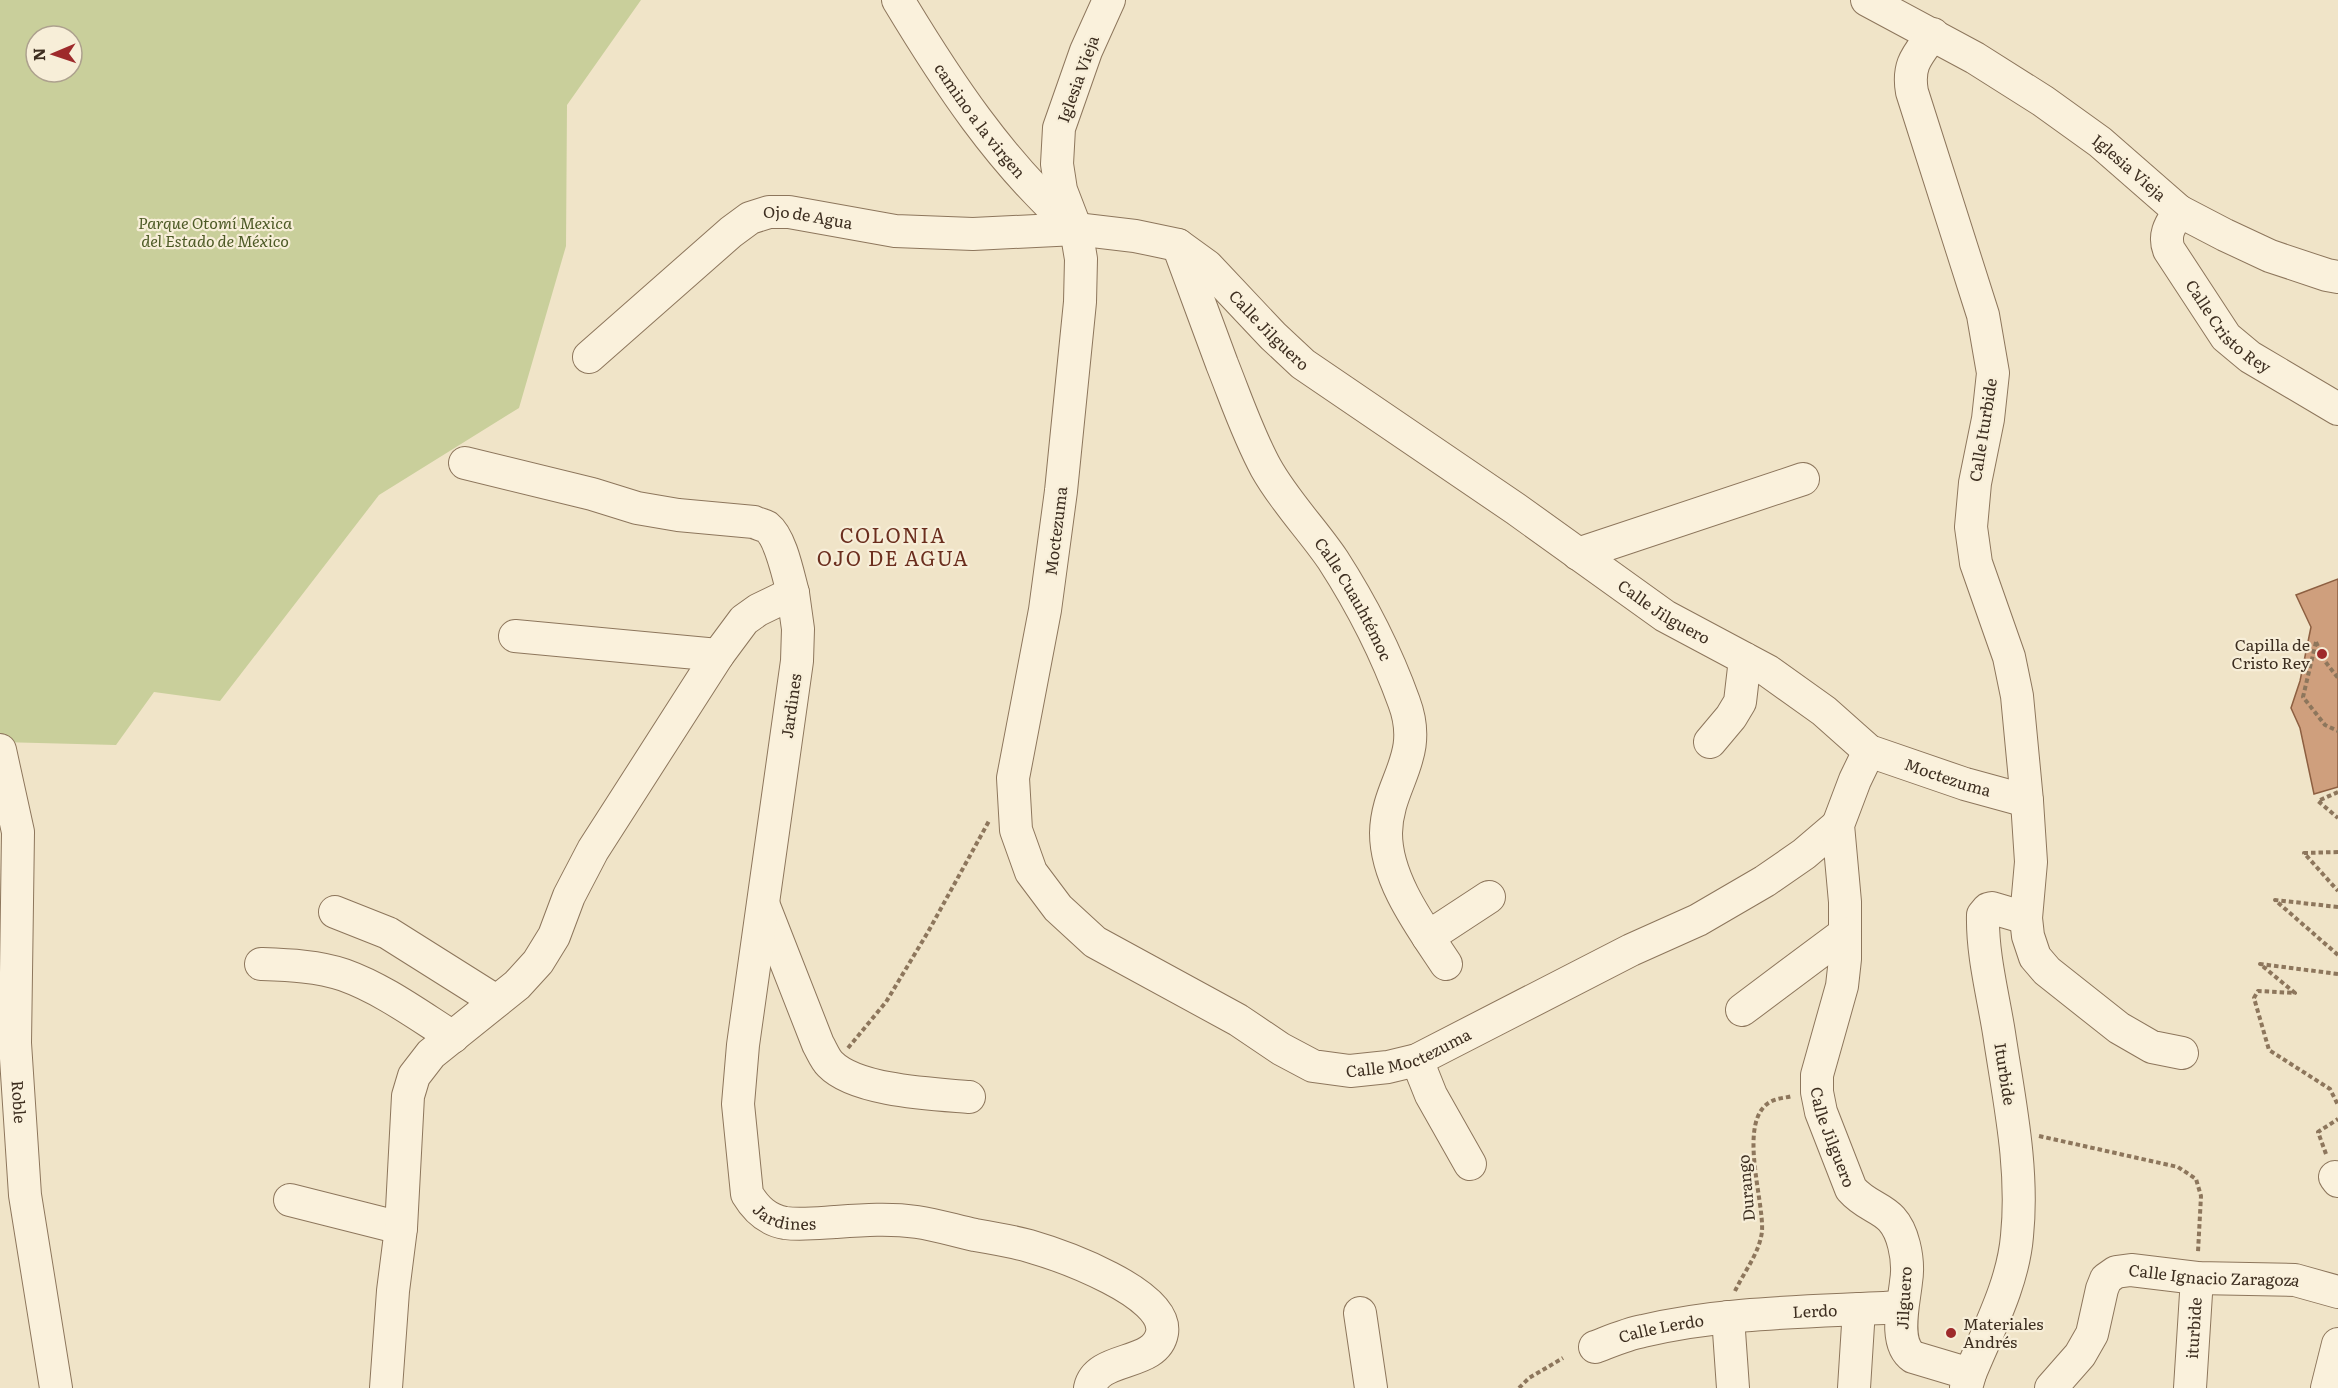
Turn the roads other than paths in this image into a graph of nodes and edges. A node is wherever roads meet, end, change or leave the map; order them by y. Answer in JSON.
{"nodes":[{"id":1,"x":898,"y":0,"type":"edge"},
{"id":2,"x":1109,"y":0,"type":"edge"},
{"id":3,"x":1867,"y":0,"type":"edge"},
{"id":4,"x":1921,"y":0,"type":"edge"},
{"id":5,"x":1933,"y":34,"type":"junction"},
{"id":6,"x":2179,"y":211,"type":"junction"},
{"id":7,"x":1076,"y":230,"type":"junction"},
{"id":8,"x":1178,"y":245,"type":"junction"},
{"id":9,"x":2338,"y":277,"type":"edge"},
{"id":10,"x":589,"y":357,"type":"dead end"},
{"id":11,"x":2338,"y":409,"type":"edge"},
{"id":12,"x":465,"y":463,"type":"dead end"},
{"id":13,"x":1803,"y":479,"type":"dead end"},
{"id":14,"x":1578,"y":554,"type":"junction"},
{"id":15,"x":793,"y":593,"type":"junction"},
{"id":16,"x":515,"y":636,"type":"dead end"},
{"id":17,"x":718,"y":655,"type":"junction"},
{"id":18,"x":1745,"y":659,"type":"junction"},
{"id":19,"x":1710,"y":742,"type":"dead end"},
{"id":20,"x":0,"y":750,"type":"edge"},
{"id":21,"x":1869,"y":751,"type":"junction"},
{"id":22,"x":2027,"y":801,"type":"junction"},
{"id":23,"x":1003,"y":825,"type":"joint"},
{"id":24,"x":1838,"y":825,"type":"junction"},
{"id":25,"x":9,"y":833,"type":"edge"},
{"id":26,"x":1489,"y":897,"type":"dead end"},
{"id":27,"x":762,"y":903,"type":"junction"},
{"id":28,"x":335,"y":912,"type":"dead end"},
{"id":29,"x":2025,"y":918,"type":"junction"},
{"id":30,"x":1845,"y":933,"type":"junction"},
{"id":31,"x":1428,"y":937,"type":"junction"},
{"id":32,"x":261,"y":964,"type":"dead end"},
{"id":33,"x":1446,"y":964,"type":"dead end"},
{"id":34,"x":496,"y":1001,"type":"junction"},
{"id":35,"x":1742,"y":1010,"type":"dead end"},
{"id":36,"x":453,"y":1037,"type":"junction"},
{"id":37,"x":2182,"y":1053,"type":"dead end"},
{"id":38,"x":1417,"y":1060,"type":"junction"},
{"id":39,"x":969,"y":1097,"type":"dead end"},
{"id":40,"x":1470,"y":1164,"type":"dead end"},
{"id":41,"x":13,"y":1194,"type":"edge"},
{"id":42,"x":1858,"y":1197,"type":"joint"},
{"id":43,"x":290,"y":1200,"type":"dead end"},
{"id":44,"x":400,"y":1228,"type":"junction"},
{"id":45,"x":2197,"y":1278,"type":"junction"},
{"id":46,"x":2336,"y":1282,"type":"edge"},
{"id":47,"x":1901,"y":1307,"type":"junction"},
{"id":48,"x":1859,"y":1309,"type":"junction"},
{"id":49,"x":1360,"y":1313,"type":"dead end"},
{"id":50,"x":1728,"y":1317,"type":"junction"},
{"id":51,"x":2338,"y":1344,"type":"edge"},
{"id":52,"x":1595,"y":1347,"type":"dead end"},
{"id":53,"x":1968,"y":1381,"type":"edge"},
{"id":54,"x":56,"y":1388,"type":"edge"},
{"id":55,"x":386,"y":1388,"type":"edge"},
{"id":56,"x":1090,"y":1388,"type":"edge"},
{"id":57,"x":1371,"y":1388,"type":"edge"},
{"id":58,"x":1733,"y":1388,"type":"edge"},
{"id":59,"x":1854,"y":1388,"type":"edge"},
{"id":60,"x":2051,"y":1388,"type":"edge"},
{"id":61,"x":2190,"y":1388,"type":"edge"},
{"id":62,"x":2327,"y":1388,"type":"edge"}],
"edges":[{"from":1,"to":7,"type":"street","name":"camino a la virgen"},
{"from":2,"to":7,"type":"street","name":"Iglesia Vieja"},
{"from":3,"to":5,"type":"street","name":"Iglesia Vieja"},
{"from":4,"to":5,"type":"street"},
{"from":5,"to":6,"type":"street","name":"Iglesia Vieja"},
{"from":5,"to":22,"type":"street","name":"Calle Iturbide"},
{"from":6,"to":9,"type":"street","name":"Iglesia Vieja"},
{"from":6,"to":11,"type":"street","name":"Calle Cristo Rey"},
{"from":7,"to":8,"type":"street","name":"Calle Jilguero"},
{"from":7,"to":10,"type":"street","name":"Ojo de Agua"},
{"from":7,"to":23,"type":"street","name":"Moctezuma"},
{"from":8,"to":14,"type":"street","name":"Calle Jilguero"},
{"from":8,"to":31,"type":"street","name":"Calle Cuauhtémoc"},
{"from":12,"to":15,"type":"street","name":"Jardines"},
{"from":13,"to":14,"type":"street"},
{"from":14,"to":18,"type":"street","name":"Calle Jilguero"},
{"from":15,"to":17,"type":"street"},
{"from":15,"to":27,"type":"street","name":"Jardines"},
{"from":16,"to":17,"type":"street"},
{"from":17,"to":34,"type":"street"},
{"from":18,"to":19,"type":"street"},
{"from":18,"to":21,"type":"street","name":"Calle Jilguero"},
{"from":20,"to":25,"type":"street","name":"Roble"},
{"from":21,"to":22,"type":"street","name":"Moctezuma"},
{"from":21,"to":24,"type":"street","name":"Calle Jilguero"},
{"from":22,"to":29,"type":"street"},
{"from":23,"to":38,"type":"street","name":"Calle Moctezuma"},
{"from":24,"to":30,"type":"street","name":"Calle Jilguero"},
{"from":24,"to":38,"type":"street","name":"Calle Moctezuma"},
{"from":25,"to":41,"type":"street","name":"Roble"},
{"from":26,"to":31,"type":"street"},
{"from":27,"to":39,"type":"street"},
{"from":27,"to":56,"type":"street","name":"Jardines"},
{"from":28,"to":34,"type":"street"},
{"from":29,"to":37,"type":"street"},
{"from":29,"to":53,"type":"street","name":"Iturbide"},
{"from":30,"to":35,"type":"street"},
{"from":30,"to":42,"type":"street","name":"Calle Jilguero"},
{"from":31,"to":33,"type":"street","name":"Calle Cuauhtémoc"},
{"from":32,"to":36,"type":"street"},
{"from":34,"to":36,"type":"street"},
{"from":36,"to":44,"type":"street"},
{"from":38,"to":40,"type":"street"},
{"from":41,"to":54,"type":"street","name":"Roble"},
{"from":42,"to":47,"type":"street","name":"Jilguero"},
{"from":43,"to":44,"type":"street"},
{"from":44,"to":55,"type":"street"},
{"from":45,"to":46,"type":"street","name":"Calle Ignacio Zaragoza"},
{"from":45,"to":60,"type":"street","name":"Calle Ignacio Zaragoza"},
{"from":45,"to":61,"type":"street","name":"iturbide"},
{"from":47,"to":48,"type":"street","name":"Lerdo"},
{"from":47,"to":53,"type":"street","name":"Jilguero"},
{"from":48,"to":50,"type":"street","name":"Lerdo"},
{"from":48,"to":59,"type":"street"},
{"from":49,"to":57,"type":"street"},
{"from":50,"to":52,"type":"street","name":"Calle Lerdo"},
{"from":50,"to":58,"type":"street"},
{"from":51,"to":62,"type":"street"}]}
